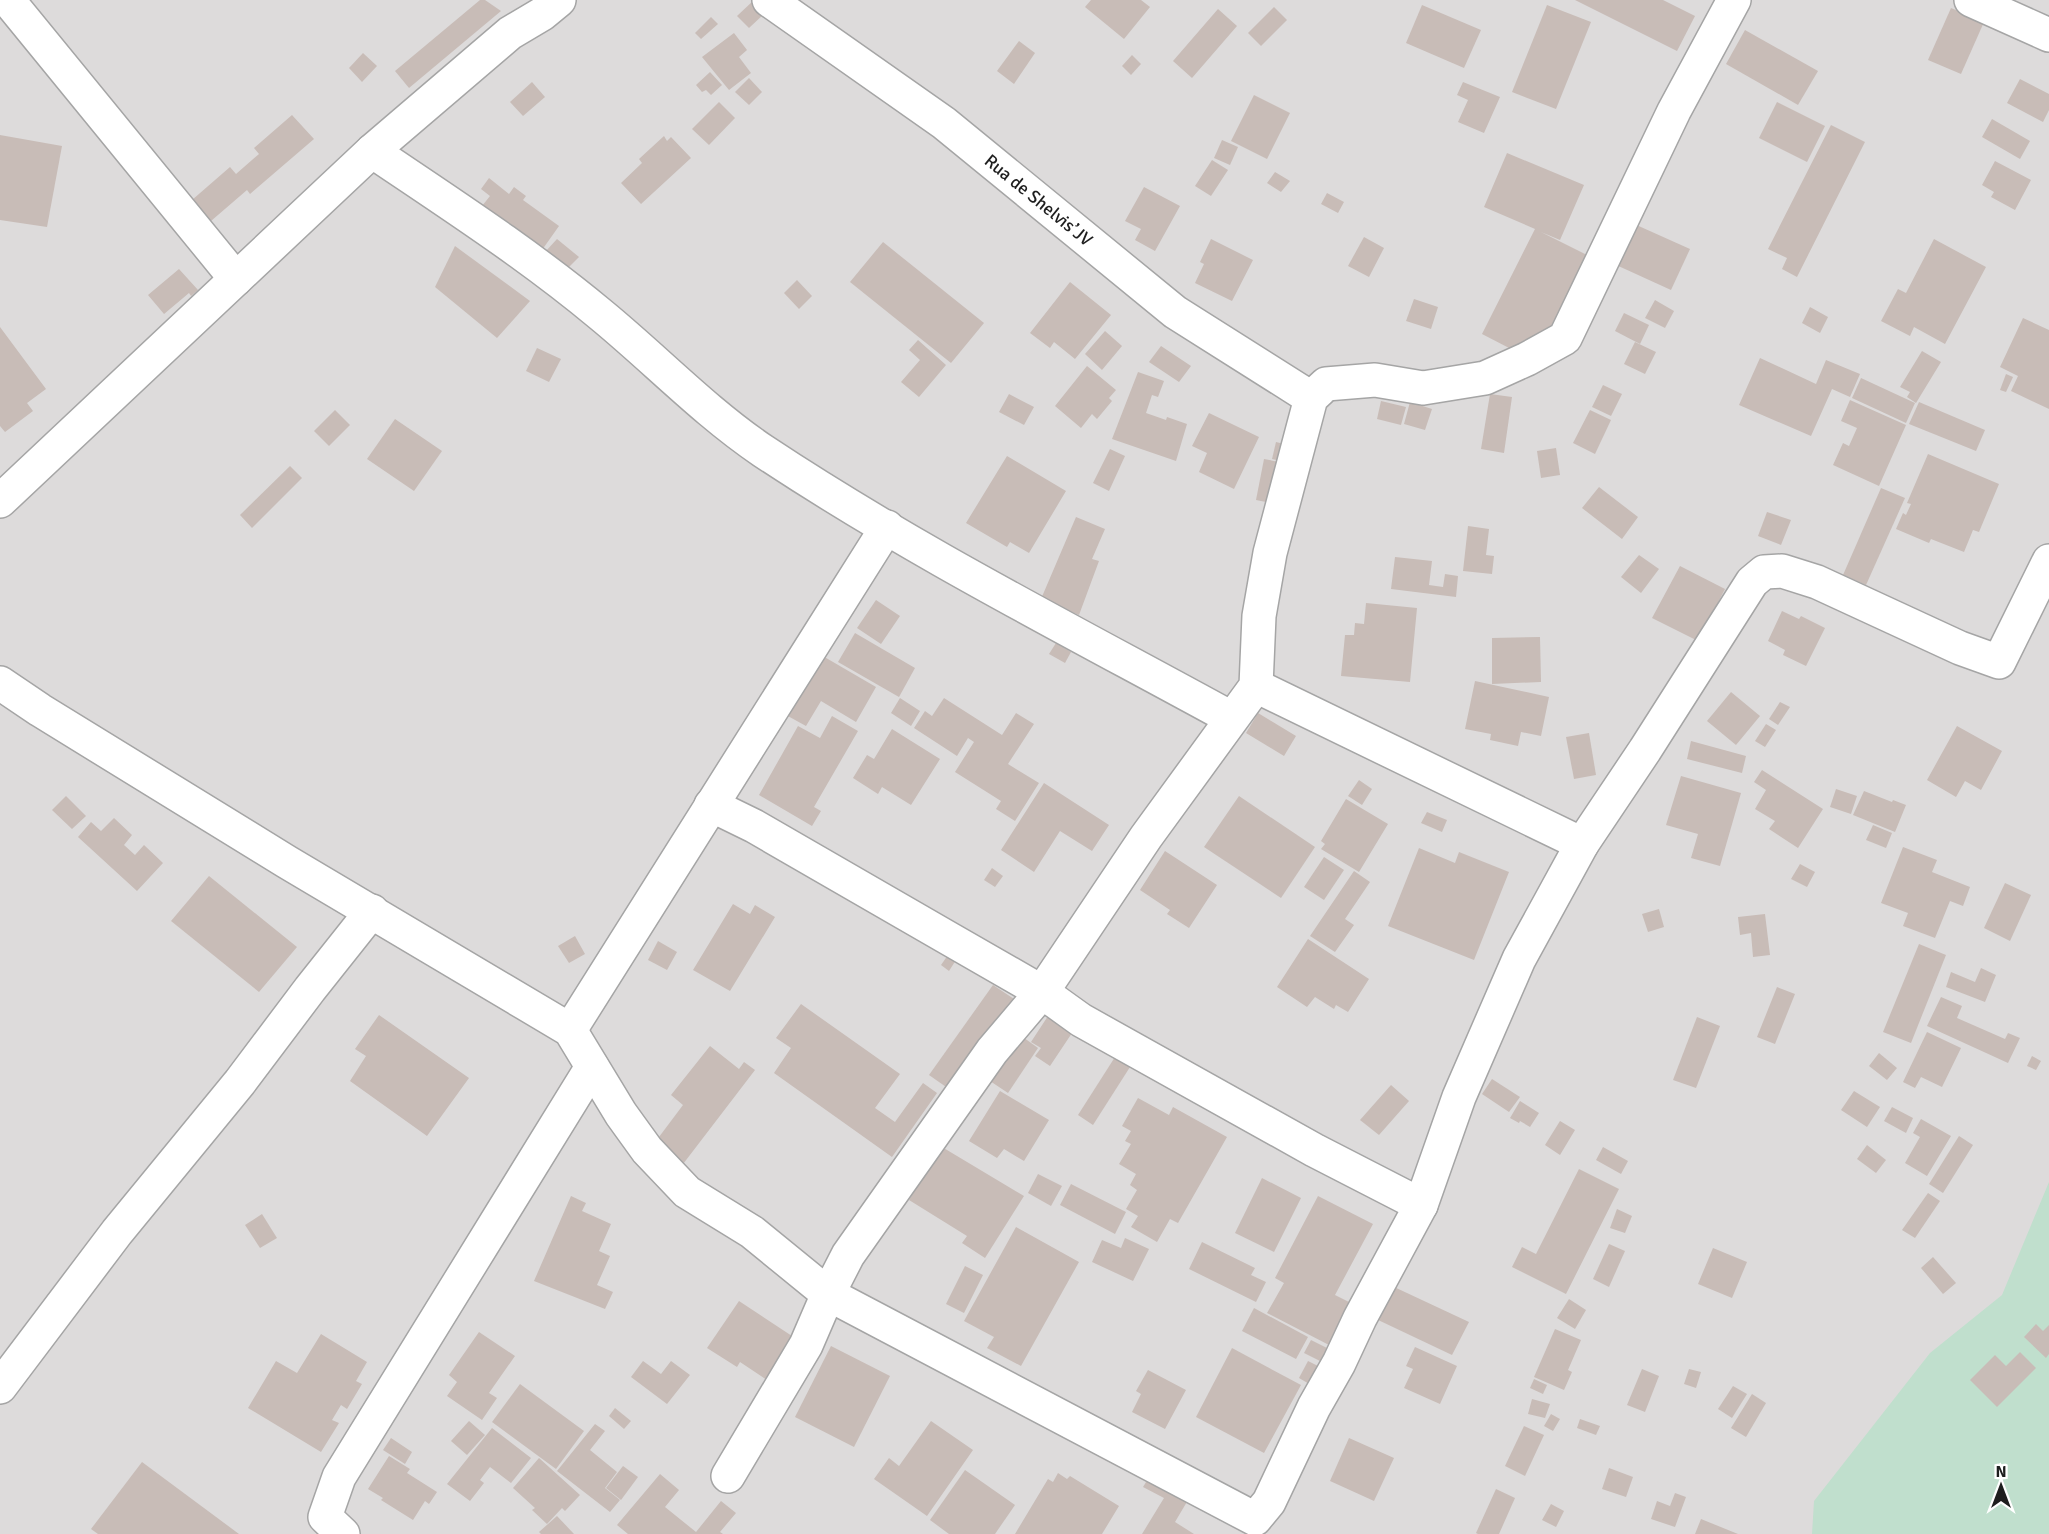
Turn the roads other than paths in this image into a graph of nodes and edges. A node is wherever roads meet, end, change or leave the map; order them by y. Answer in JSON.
{"nodes":[{"id":1,"x":8,"y":0,"type":"edge"},
{"id":2,"x":559,"y":0,"type":"edge"},
{"id":3,"x":769,"y":0,"type":"edge"},
{"id":4,"x":1734,"y":0,"type":"edge"},
{"id":5,"x":1971,"y":0,"type":"edge"},
{"id":6,"x":2049,"y":35,"type":"edge"},
{"id":7,"x":372,"y":151,"type":"junction"},
{"id":8,"x":236,"y":279,"type":"junction"},
{"id":9,"x":1311,"y":398,"type":"junction"},
{"id":10,"x":0,"y":501,"type":"edge"},
{"id":11,"x":887,"y":527,"type":"junction"},
{"id":12,"x":2049,"y":561,"type":"edge"},
{"id":13,"x":0,"y":683,"type":"edge"},
{"id":14,"x":1256,"y":686,"type":"junction"},
{"id":15,"x":1231,"y":718,"type":"junction"},
{"id":16,"x":711,"y":806,"type":"junction"},
{"id":17,"x":1582,"y":844,"type":"junction"},
{"id":18,"x":372,"y":911,"type":"junction"},
{"id":19,"x":1042,"y":992,"type":"junction"},
{"id":20,"x":570,"y":1030,"type":"junction"},
{"id":21,"x":592,"y":1067,"type":"junction"},
{"id":22,"x":1421,"y":1205,"type":"junction"},
{"id":23,"x":828,"y":1294,"type":"junction"},
{"id":24,"x":0,"y":1387,"type":"edge"},
{"id":25,"x":728,"y":1476,"type":"dead end"},
{"id":26,"x":343,"y":1534,"type":"edge"}],
"edges":[{"from":1,"to":8,"type":"street"},
{"from":2,"to":7,"type":"street"},
{"from":3,"to":9,"type":"street","name":"Rua de Shelvis’JV"},
{"from":4,"to":9,"type":"street"},
{"from":5,"to":6,"type":"street"},
{"from":7,"to":8,"type":"street"},
{"from":7,"to":11,"type":"street"},
{"from":8,"to":10,"type":"street"},
{"from":9,"to":14,"type":"street"},
{"from":11,"to":15,"type":"street"},
{"from":11,"to":16,"type":"street"},
{"from":12,"to":17,"type":"street"},
{"from":13,"to":18,"type":"street"},
{"from":14,"to":15,"type":"street"},
{"from":14,"to":17,"type":"street"},
{"from":15,"to":19,"type":"street"},
{"from":16,"to":19,"type":"street"},
{"from":16,"to":20,"type":"street"},
{"from":17,"to":22,"type":"street"},
{"from":18,"to":20,"type":"street"},
{"from":18,"to":24,"type":"street"},
{"from":19,"to":22,"type":"street"},
{"from":19,"to":23,"type":"street"},
{"from":20,"to":21,"type":"street"},
{"from":21,"to":23,"type":"street"},
{"from":21,"to":26,"type":"street"},
{"from":22,"to":23,"type":"street"},
{"from":23,"to":25,"type":"street"}]}
